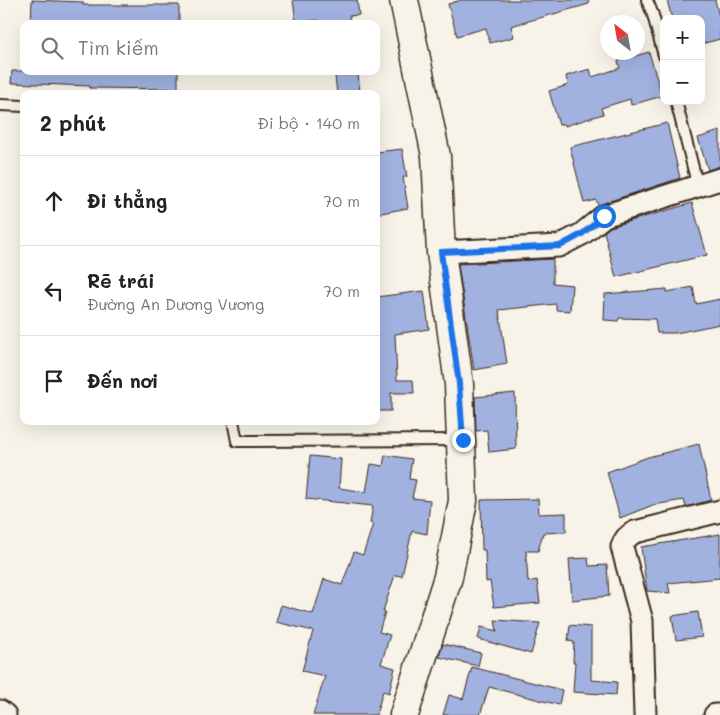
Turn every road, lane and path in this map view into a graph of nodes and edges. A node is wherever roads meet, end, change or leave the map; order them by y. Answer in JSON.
{"nodes":[{"id":1,"x":406,"y":0,"type":"edge"},
{"id":2,"x":647,"y":0,"type":"edge"},
{"id":3,"x":660,"y":41,"type":"edge"},
{"id":4,"x":0,"y":105,"type":"edge"},
{"id":5,"x":677,"y":105,"type":"edge"},
{"id":6,"x":20,"y":106,"type":"edge"},
{"id":7,"x":720,"y":180,"type":"edge"},
{"id":8,"x":698,"y":187,"type":"junction"},
{"id":9,"x":441,"y":252,"type":"junction"},
{"id":10,"x":234,"y":425,"type":"edge"},
{"id":11,"x":463,"y":440,"type":"junction"},
{"id":12,"x":720,"y":511,"type":"edge"},
{"id":13,"x":0,"y":711,"type":"edge"},
{"id":14,"x":6,"y":715,"type":"edge"},
{"id":15,"x":404,"y":715,"type":"edge"},
{"id":16,"x":645,"y":715,"type":"edge"},
{"id":17,"x":715,"y":715,"type":"edge"},
{"id":18,"x":720,"y":715,"type":"edge"}],
"edges":[{"from":1,"to":9,"type":"main road"},
{"from":2,"to":3,"type":"lane"},
{"from":4,"to":6,"type":"lane"},
{"from":5,"to":8,"type":"lane"},
{"from":7,"to":8,"type":"street"},
{"from":8,"to":9,"type":"street"},
{"from":9,"to":11,"type":"main road"},
{"from":10,"to":11,"type":"lane"},
{"from":11,"to":15,"type":"main road"},
{"from":12,"to":16,"type":"street"},
{"from":13,"to":14,"type":"street"},
{"from":17,"to":18,"type":"street"}]}
